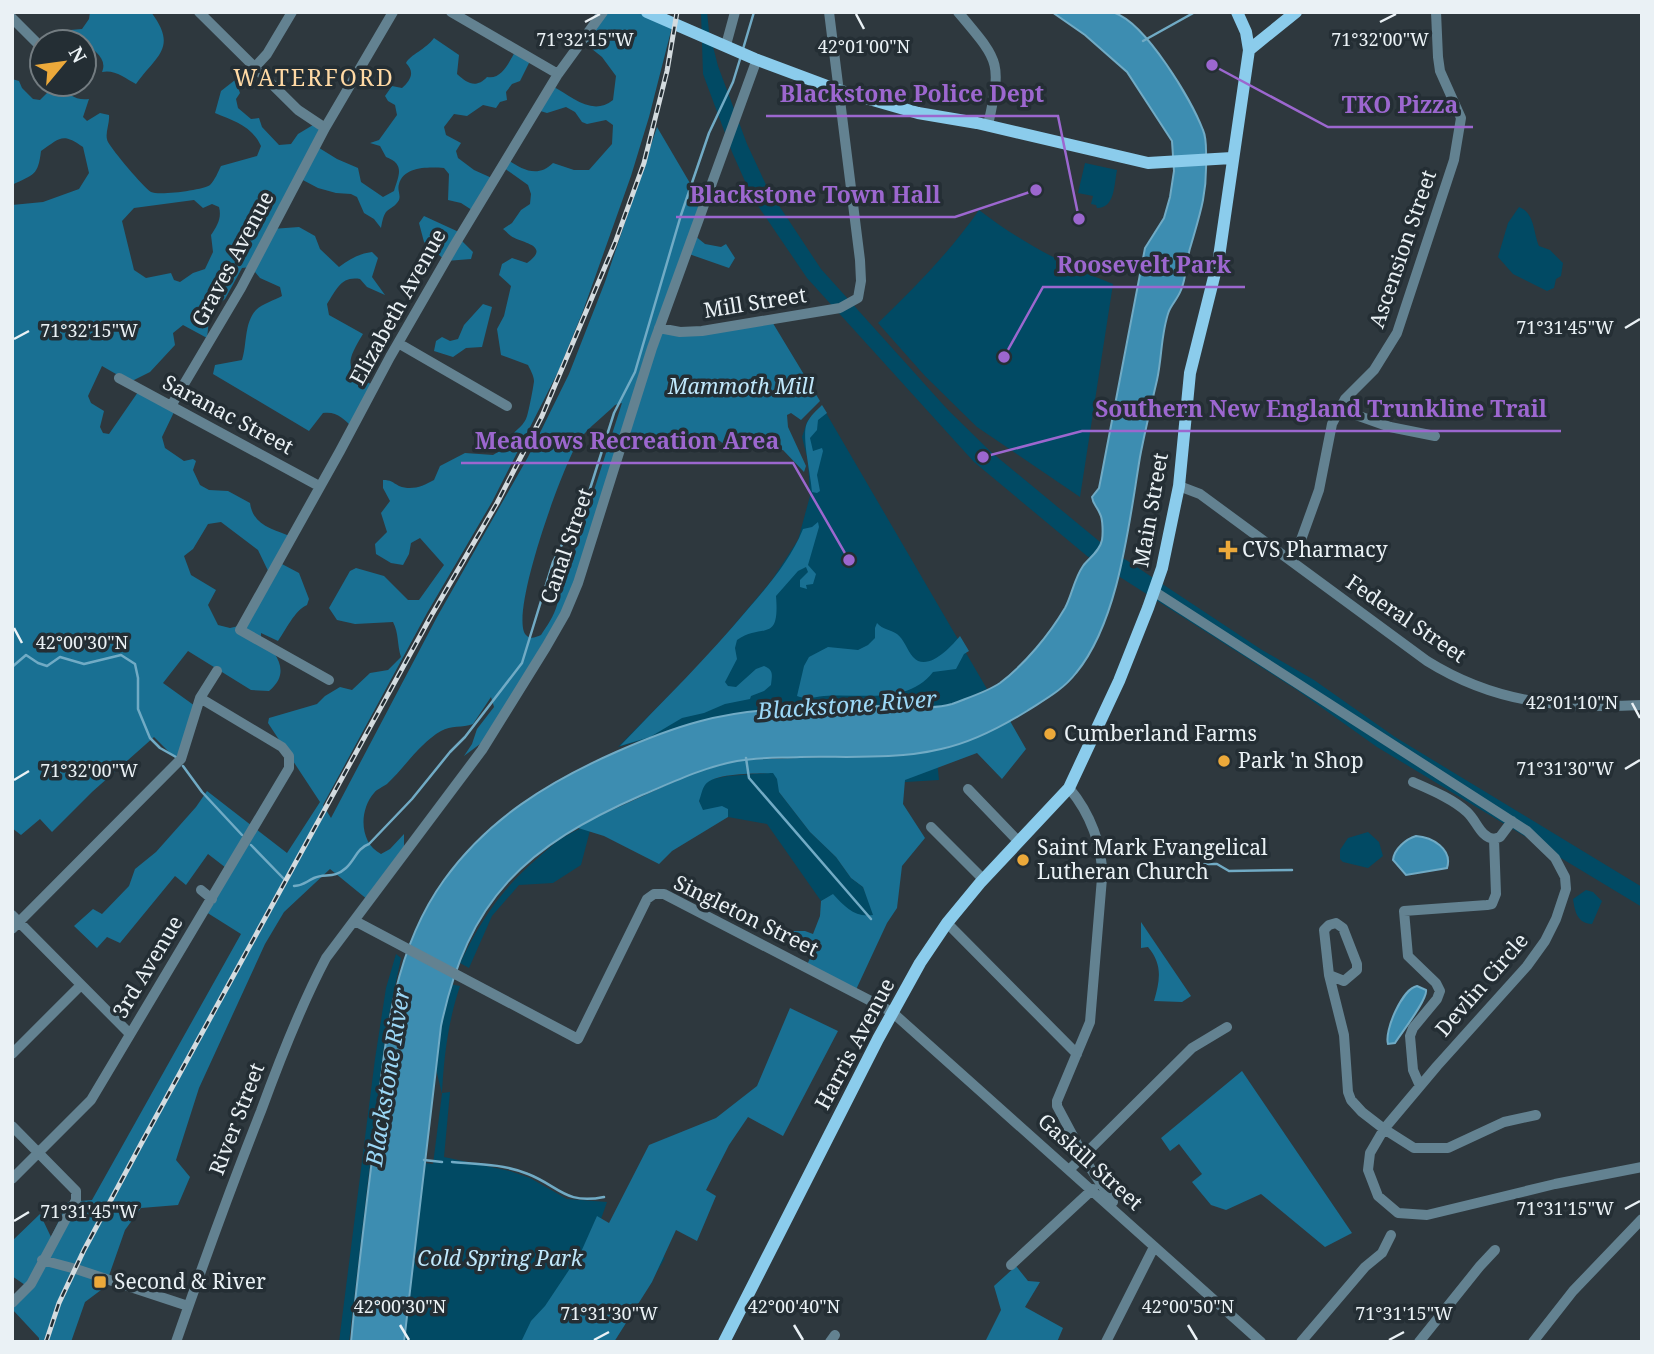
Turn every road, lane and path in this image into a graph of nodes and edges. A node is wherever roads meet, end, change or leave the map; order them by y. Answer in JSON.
{"nodes":[{"id":1,"x":199,"y":12,"type":"edge"},
{"id":2,"x":292,"y":12,"type":"edge"},
{"id":3,"x":393,"y":12,"type":"edge"},
{"id":4,"x":451,"y":12,"type":"edge"},
{"id":5,"x":603,"y":12,"type":"edge"},
{"id":6,"x":647,"y":12,"type":"edge"},
{"id":7,"x":735,"y":12,"type":"edge"},
{"id":8,"x":829,"y":12,"type":"edge"},
{"id":9,"x":958,"y":12,"type":"edge"},
{"id":10,"x":1237,"y":12,"type":"edge"},
{"id":11,"x":1296,"y":12,"type":"edge"},
{"id":12,"x":1436,"y":12,"type":"edge"},
{"id":13,"x":12,"y":18,"type":"edge"},
{"id":14,"x":28,"y":34,"type":"edge"},
{"id":15,"x":726,"y":45,"type":"junction"},
{"id":16,"x":1249,"y":50,"type":"junction"},
{"id":17,"x":757,"y":59,"type":"junction"},
{"id":18,"x":254,"y":68,"type":"junction"},
{"id":19,"x":558,"y":74,"type":"junction"},
{"id":20,"x":838,"y":90,"type":"junction"},
{"id":21,"x":988,"y":125,"type":"junction"},
{"id":22,"x":325,"y":128,"type":"junction"},
{"id":23,"x":1232,"y":158,"type":"junction"},
{"id":24,"x":659,"y":328,"type":"junction"},
{"id":25,"x":398,"y":342,"type":"junction"},
{"id":26,"x":119,"y":378,"type":"dead end"},
{"id":27,"x":172,"y":406,"type":"junction"},
{"id":28,"x":508,"y":406,"type":"dead end"},
{"id":29,"x":1339,"y":409,"type":"junction"},
{"id":30,"x":1435,"y":436,"type":"dead end"},
{"id":31,"x":319,"y":486,"type":"junction"},
{"id":32,"x":1179,"y":486,"type":"junction"},
{"id":33,"x":1293,"y":562,"type":"junction"},
{"id":34,"x":1155,"y":592,"type":"junction"},
{"id":35,"x":217,"y":671,"type":"dead end"},
{"id":36,"x":329,"y":680,"type":"dead end"},
{"id":37,"x":200,"y":698,"type":"junction"},
{"id":38,"x":1642,"y":705,"type":"edge"},
{"id":39,"x":1413,"y":782,"type":"dead end"},
{"id":40,"x":968,"y":789,"type":"dead end"},
{"id":41,"x":1067,"y":791,"type":"junction"},
{"id":42,"x":1512,"y":821,"type":"junction"},
{"id":43,"x":931,"y":827,"type":"dead end"},
{"id":44,"x":1494,"y":839,"type":"junction"},
{"id":45,"x":1019,"y":842,"type":"junction"},
{"id":46,"x":983,"y":879,"type":"junction"},
{"id":47,"x":201,"y":890,"type":"dead end"},
{"id":48,"x":212,"y":899,"type":"junction"},
{"id":49,"x":355,"y":921,"type":"junction"},
{"id":50,"x":15,"y":922,"type":"edge"},
{"id":51,"x":947,"y":923,"type":"junction"},
{"id":52,"x":1329,"y":975,"type":"junction"},
{"id":53,"x":81,"y":985,"type":"junction"},
{"id":54,"x":892,"y":1012,"type":"junction"},
{"id":55,"x":1227,"y":1027,"type":"dead end"},
{"id":56,"x":130,"y":1034,"type":"junction"},
{"id":57,"x":12,"y":1054,"type":"edge"},
{"id":58,"x":1077,"y":1054,"type":"junction"},
{"id":59,"x":1420,"y":1086,"type":"junction"},
{"id":60,"x":1536,"y":1115,"type":"dead end"},
{"id":61,"x":12,"y":1126,"type":"edge"},
{"id":62,"x":1384,"y":1129,"type":"junction"},
{"id":63,"x":38,"y":1153,"type":"junction"},
{"id":64,"x":1082,"y":1154,"type":"junction"},
{"id":65,"x":1642,"y":1167,"type":"edge"},
{"id":66,"x":1070,"y":1169,"type":"junction"},
{"id":67,"x":12,"y":1179,"type":"edge"},
{"id":68,"x":1093,"y":1189,"type":"junction"},
{"id":69,"x":1122,"y":1216,"type":"junction"},
{"id":70,"x":1642,"y":1219,"type":"edge"},
{"id":71,"x":1391,"y":1235,"type":"dead end"},
{"id":72,"x":1154,"y":1247,"type":"junction"},
{"id":73,"x":1494,"y":1250,"type":"dead end"},
{"id":74,"x":42,"y":1260,"type":"junction"},
{"id":75,"x":1011,"y":1265,"type":"dead end"},
{"id":76,"x":12,"y":1303,"type":"edge"},
{"id":77,"x":188,"y":1306,"type":"junction"},
{"id":78,"x":176,"y":1342,"type":"edge"},
{"id":79,"x":724,"y":1342,"type":"edge"},
{"id":80,"x":1106,"y":1342,"type":"edge"},
{"id":81,"x":1261,"y":1342,"type":"edge"},
{"id":82,"x":1301,"y":1342,"type":"edge"},
{"id":83,"x":1419,"y":1342,"type":"edge"},
{"id":84,"x":1533,"y":1342,"type":"edge"}],
"edges":[{"from":1,"to":18,"type":"street"},
{"from":2,"to":18,"type":"street"},
{"from":3,"to":22,"type":"street","name":"Graves Avenue"},
{"from":4,"to":19,"type":"street"},
{"from":5,"to":19,"type":"street","name":"Elizabeth Avenue"},
{"from":6,"to":15,"type":"main road"},
{"from":7,"to":15,"type":"street"},
{"from":8,"to":20,"type":"street"},
{"from":9,"to":21,"type":"street"},
{"from":10,"to":16,"type":"main road","name":"Main Street"},
{"from":11,"to":16,"type":"main road"},
{"from":12,"to":29,"type":"street","name":"Ascension Street"},
{"from":13,"to":14,"type":"street"},
{"from":15,"to":17,"type":"main road"},
{"from":16,"to":23,"type":"main road","name":"Main Street"},
{"from":17,"to":20,"type":"main road"},
{"from":17,"to":24,"type":"street","name":"Canal Street"},
{"from":18,"to":22,"type":"street"},
{"from":19,"to":25,"type":"street","name":"Elizabeth Avenue"},
{"from":20,"to":21,"type":"main road"},
{"from":20,"to":24,"type":"street","name":"Mill Street"},
{"from":21,"to":23,"type":"main road"},
{"from":22,"to":27,"type":"street","name":"Graves Avenue"},
{"from":23,"to":32,"type":"main road","name":"Main Street"},
{"from":24,"to":49,"type":"street","name":"Canal Street"},
{"from":25,"to":28,"type":"street"},
{"from":25,"to":31,"type":"street","name":"Elizabeth Avenue"},
{"from":26,"to":27,"type":"street","name":"Saranac Street"},
{"from":27,"to":31,"type":"street","name":"Saranac Street"},
{"from":29,"to":30,"type":"street"},
{"from":29,"to":33,"type":"street","name":"Ascension Street"},
{"from":31,"to":36,"type":"street","name":"Elizabeth Avenue"},
{"from":32,"to":33,"type":"street","name":"Federal Street"},
{"from":32,"to":34,"type":"main road","name":"Main Street"},
{"from":33,"to":38,"type":"street","name":"Federal Street"},
{"from":34,"to":41,"type":"main road","name":"Main Street"},
{"from":34,"to":42,"type":"street","name":"Devlin Circle"},
{"from":35,"to":37,"type":"street"},
{"from":37,"to":48,"type":"street","name":"3rd Avenue"},
{"from":37,"to":50,"type":"street"},
{"from":39,"to":44,"type":"street"},
{"from":40,"to":45,"type":"street"},
{"from":41,"to":45,"type":"main road","name":"Harris Avenue"},
{"from":41,"to":58,"type":"street"},
{"from":42,"to":44,"type":"street"},
{"from":42,"to":59,"type":"street","name":"Devlin Circle"},
{"from":43,"to":46,"type":"street"},
{"from":44,"to":59,"type":"street"},
{"from":45,"to":46,"type":"main road","name":"Harris Avenue"},
{"from":46,"to":51,"type":"main road","name":"Harris Avenue"},
{"from":47,"to":48,"type":"street"},
{"from":48,"to":56,"type":"street","name":"3rd Avenue"},
{"from":49,"to":54,"type":"street","name":"Singleton Street"},
{"from":49,"to":77,"type":"street","name":"River Street"},
{"from":50,"to":53,"type":"street"},
{"from":51,"to":54,"type":"main road","name":"Harris Avenue"},
{"from":51,"to":58,"type":"street"},
{"from":52,"to":52,"type":"street"},
{"from":52,"to":62,"type":"street"},
{"from":53,"to":56,"type":"street"},
{"from":53,"to":57,"type":"street"},
{"from":54,"to":66,"type":"street","name":"Gaskill Street"},
{"from":54,"to":79,"type":"main road","name":"Harris Avenue"},
{"from":55,"to":64,"type":"street"},
{"from":56,"to":63,"type":"street","name":"3rd Avenue"},
{"from":58,"to":64,"type":"street"},
{"from":59,"to":62,"type":"street","name":"Devlin Circle"},
{"from":60,"to":62,"type":"street"},
{"from":61,"to":63,"type":"street"},
{"from":62,"to":65,"type":"street","name":"Devlin Circle"},
{"from":63,"to":67,"type":"street","name":"3rd Avenue"},
{"from":63,"to":74,"type":"street"},
{"from":64,"to":66,"type":"street"},
{"from":64,"to":69,"type":"street"},
{"from":66,"to":68,"type":"street","name":"Gaskill Street"},
{"from":68,"to":69,"type":"street","name":"Gaskill Street"},
{"from":68,"to":75,"type":"street"},
{"from":69,"to":72,"type":"street","name":"Gaskill Street"},
{"from":70,"to":84,"type":"street"},
{"from":71,"to":82,"type":"street"},
{"from":72,"to":80,"type":"street"},
{"from":72,"to":81,"type":"street","name":"Gaskill Street"},
{"from":73,"to":83,"type":"street"},
{"from":74,"to":76,"type":"street"},
{"from":74,"to":77,"type":"street"},
{"from":77,"to":78,"type":"street","name":"River Street"}]}
